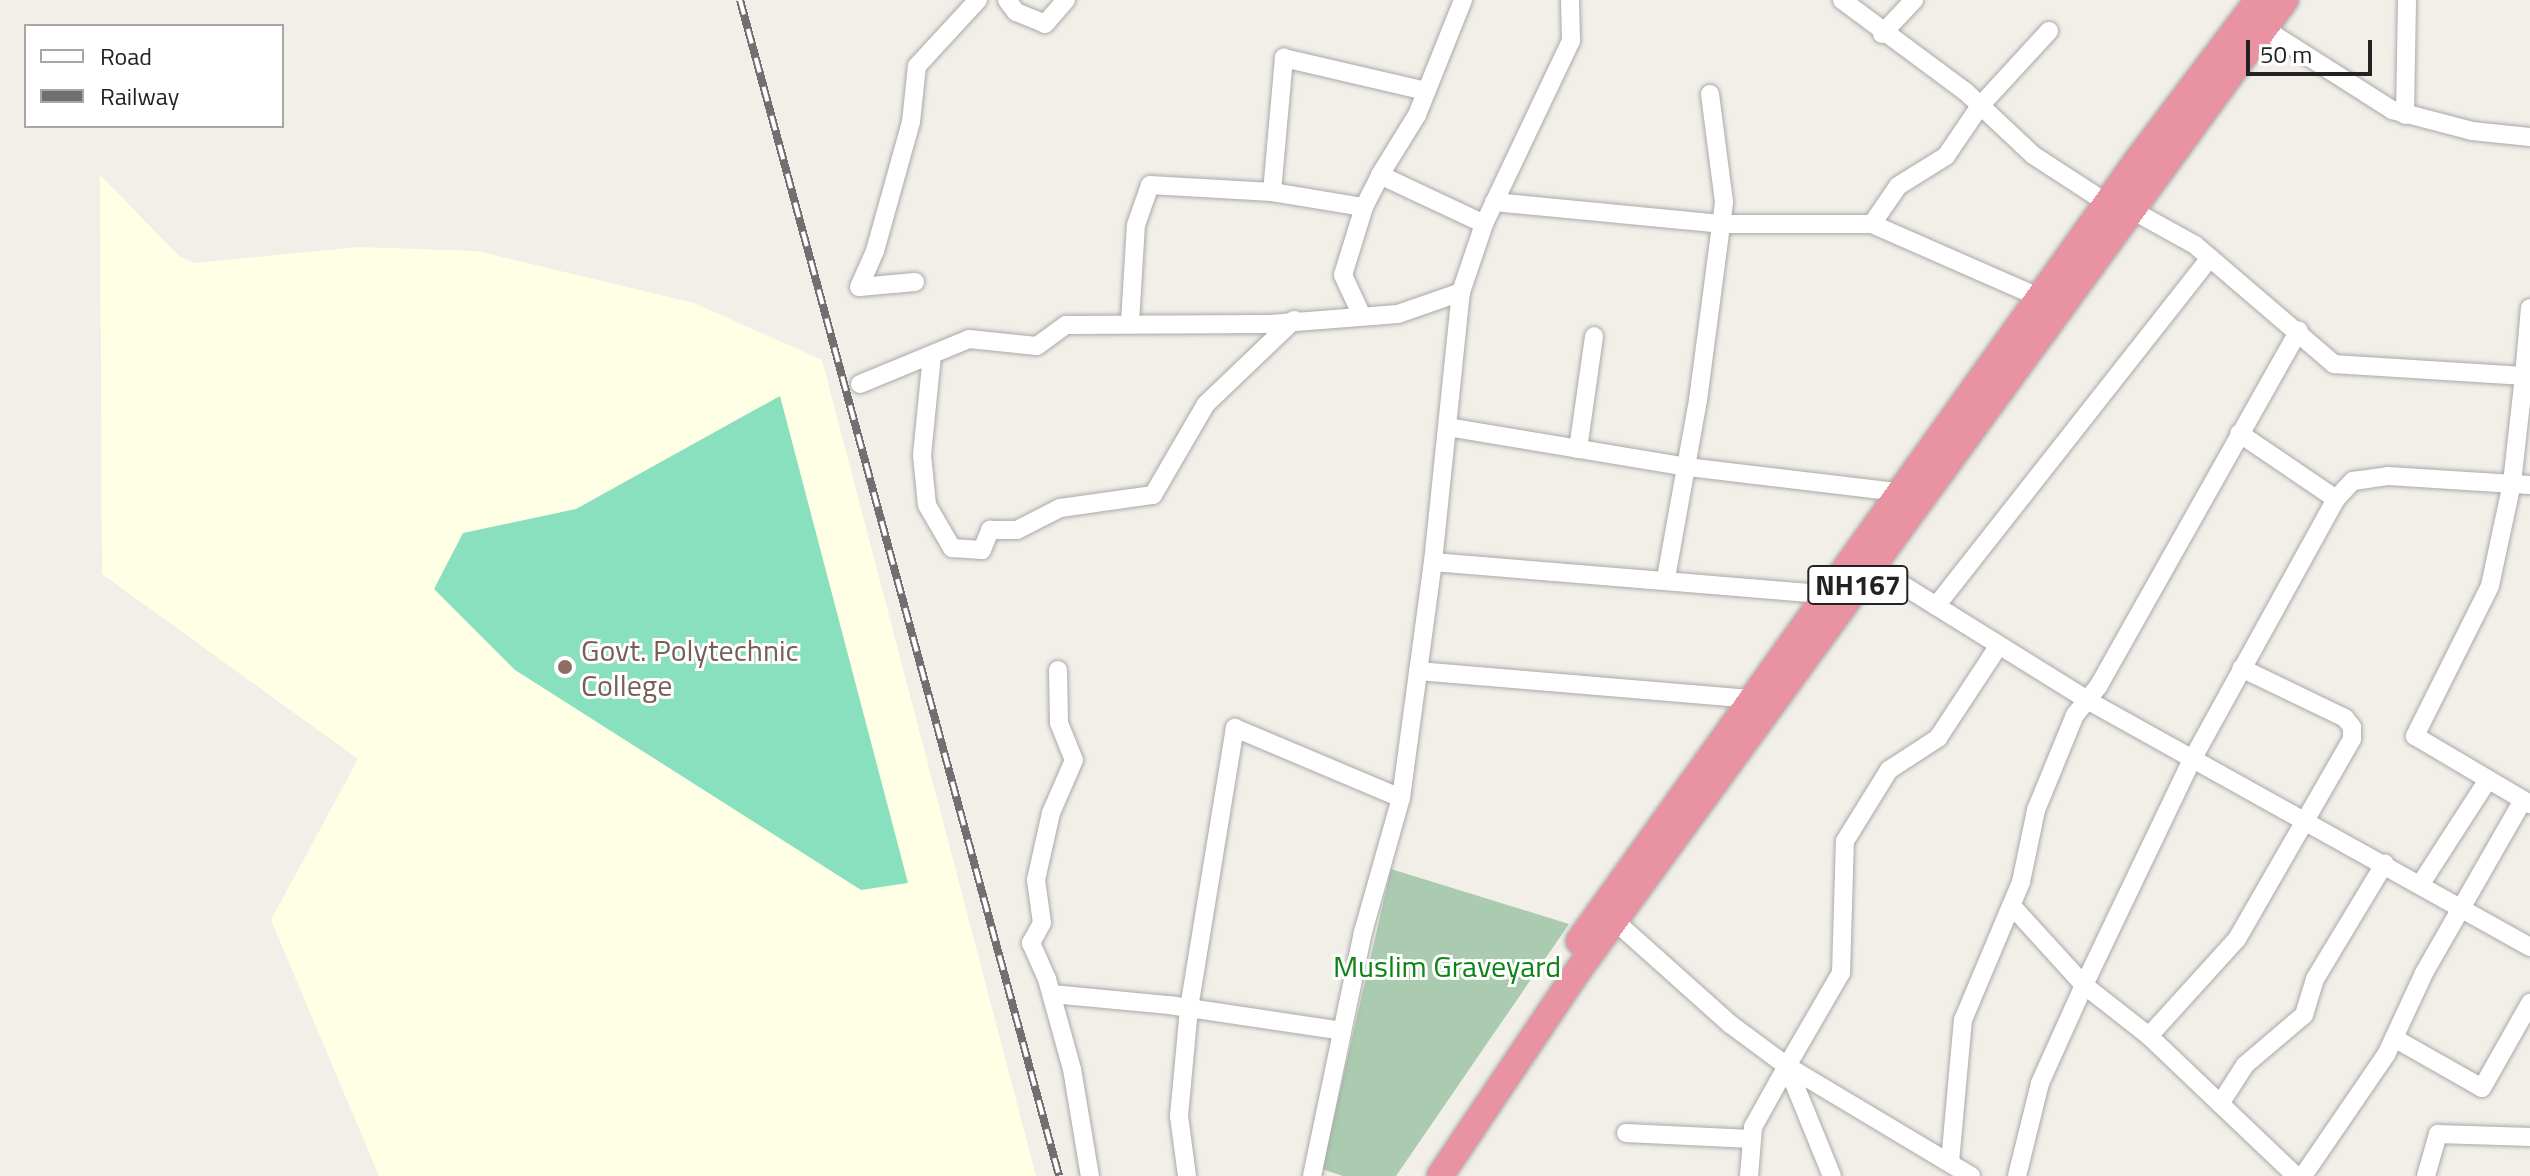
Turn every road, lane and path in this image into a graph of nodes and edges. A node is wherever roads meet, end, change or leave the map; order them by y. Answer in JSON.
{"nodes":[{"id":1,"x":978,"y":0,"type":"edge"},
{"id":2,"x":1007,"y":0,"type":"edge"},
{"id":3,"x":1066,"y":0,"type":"edge"},
{"id":4,"x":1463,"y":0,"type":"edge"},
{"id":5,"x":1570,"y":0,"type":"edge"},
{"id":6,"x":1842,"y":0,"type":"edge"},
{"id":7,"x":1914,"y":0,"type":"edge"},
{"id":8,"x":2258,"y":0,"type":"edge"},
{"id":9,"x":2285,"y":0,"type":"edge"},
{"id":10,"x":2407,"y":0,"type":"edge"},
{"id":11,"x":2265,"y":29,"type":"junction"},
{"id":12,"x":2049,"y":31,"type":"dead end"},
{"id":13,"x":1882,"y":34,"type":"junction"},
{"id":14,"x":1426,"y":91,"type":"junction"},
{"id":15,"x":1710,"y":94,"type":"dead end"},
{"id":16,"x":1980,"y":106,"type":"junction"},
{"id":17,"x":2405,"y":115,"type":"junction"},
{"id":18,"x":2530,"y":137,"type":"edge"},
{"id":19,"x":1380,"y":175,"type":"junction"},
{"id":20,"x":1272,"y":192,"type":"junction"},
{"id":21,"x":1494,"y":202,"type":"junction"},
{"id":22,"x":2119,"y":206,"type":"junction"},
{"id":23,"x":1364,"y":207,"type":"junction"},
{"id":24,"x":1484,"y":224,"type":"junction"},
{"id":25,"x":1721,"y":224,"type":"junction"},
{"id":26,"x":1872,"y":224,"type":"junction"},
{"id":27,"x":2210,"y":258,"type":"junction"},
{"id":28,"x":915,"y":282,"type":"dead end"},
{"id":29,"x":1461,"y":292,"type":"junction"},
{"id":30,"x":2038,"y":297,"type":"junction"},
{"id":31,"x":2530,"y":308,"type":"edge"},
{"id":32,"x":1362,"y":316,"type":"junction"},
{"id":33,"x":1294,"y":320,"type":"junction"},
{"id":34,"x":1130,"y":322,"type":"junction"},
{"id":35,"x":2299,"y":330,"type":"junction"},
{"id":36,"x":1594,"y":336,"type":"dead end"},
{"id":37,"x":932,"y":355,"type":"junction"},
{"id":38,"x":2527,"y":376,"type":"edge"},
{"id":39,"x":860,"y":384,"type":"dead end"},
{"id":40,"x":1448,"y":427,"type":"junction"},
{"id":41,"x":2239,"y":433,"type":"junction"},
{"id":42,"x":1578,"y":449,"type":"junction"},
{"id":43,"x":1687,"y":467,"type":"junction"},
{"id":44,"x":2521,"y":484,"type":"edge"},
{"id":45,"x":1898,"y":492,"type":"junction"},
{"id":46,"x":2336,"y":499,"type":"junction"},
{"id":47,"x":1433,"y":562,"type":"junction"},
{"id":48,"x":1872,"y":566,"type":"junction"},
{"id":49,"x":1666,"y":578,"type":"junction"},
{"id":50,"x":1825,"y":594,"type":"junction"},
{"id":51,"x":1936,"y":606,"type":"junction"},
{"id":52,"x":1999,"y":645,"type":"junction"},
{"id":53,"x":2241,"y":668,"type":"junction"},
{"id":54,"x":1058,"y":670,"type":"dead end"},
{"id":55,"x":1418,"y":671,"type":"junction"},
{"id":56,"x":1750,"y":699,"type":"junction"},
{"id":57,"x":2087,"y":700,"type":"junction"},
{"id":58,"x":2193,"y":758,"type":"junction"},
{"id":59,"x":2487,"y":781,"type":"junction"},
{"id":60,"x":1401,"y":798,"type":"junction"},
{"id":61,"x":2526,"y":802,"type":"edge"},
{"id":62,"x":2306,"y":821,"type":"junction"},
{"id":63,"x":2385,"y":863,"type":"junction"},
{"id":64,"x":2420,"y":885,"type":"junction"},
{"id":65,"x":2012,"y":906,"type":"junction"},
{"id":66,"x":2459,"y":909,"type":"junction"},
{"id":67,"x":1616,"y":922,"type":"junction"},
{"id":68,"x":2530,"y":947,"type":"edge"},
{"id":69,"x":2084,"y":985,"type":"junction"},
{"id":70,"x":1052,"y":994,"type":"junction"},
{"id":71,"x":2530,"y":1003,"type":"edge"},
{"id":72,"x":1189,"y":1008,"type":"junction"},
{"id":73,"x":1342,"y":1031,"type":"junction"},
{"id":74,"x":2149,"y":1036,"type":"junction"},
{"id":75,"x":2394,"y":1038,"type":"junction"},
{"id":76,"x":1787,"y":1066,"type":"junction"},
{"id":77,"x":2220,"y":1104,"type":"junction"},
{"id":78,"x":1626,"y":1133,"type":"dead end"},
{"id":79,"x":2530,"y":1137,"type":"edge"},
{"id":80,"x":1751,"y":1139,"type":"junction"},
{"id":81,"x":1950,"y":1162,"type":"junction"},
{"id":82,"x":1090,"y":1176,"type":"edge"},
{"id":83,"x":1187,"y":1176,"type":"edge"},
{"id":84,"x":1312,"y":1176,"type":"edge"},
{"id":85,"x":1421,"y":1176,"type":"edge"},
{"id":86,"x":1440,"y":1176,"type":"edge"},
{"id":87,"x":1749,"y":1176,"type":"edge"},
{"id":88,"x":1832,"y":1176,"type":"edge"},
{"id":89,"x":1971,"y":1176,"type":"edge"},
{"id":90,"x":2017,"y":1176,"type":"edge"},
{"id":91,"x":2296,"y":1176,"type":"edge"},
{"id":92,"x":2303,"y":1176,"type":"edge"},
{"id":93,"x":2426,"y":1176,"type":"edge"}],
"edges":[{"from":1,"to":28,"type":"street"},
{"from":2,"to":3,"type":"street"},
{"from":4,"to":14,"type":"street"},
{"from":5,"to":21,"type":"street"},
{"from":6,"to":13,"type":"street"},
{"from":7,"to":13,"type":"street"},
{"from":8,"to":22,"type":"highway","number":"NH167"},
{"from":9,"to":11,"type":"highway","number":"NH167"},
{"from":10,"to":17,"type":"street"},
{"from":11,"to":17,"type":"street"},
{"from":11,"to":22,"type":"highway","number":"NH167"},
{"from":12,"to":16,"type":"street"},
{"from":13,"to":16,"type":"street"},
{"from":14,"to":19,"type":"street"},
{"from":14,"to":20,"type":"street"},
{"from":15,"to":25,"type":"street"},
{"from":16,"to":22,"type":"street"},
{"from":16,"to":26,"type":"street"},
{"from":17,"to":18,"type":"street"},
{"from":19,"to":23,"type":"street"},
{"from":19,"to":24,"type":"street"},
{"from":20,"to":23,"type":"street"},
{"from":20,"to":34,"type":"street"},
{"from":21,"to":24,"type":"street"},
{"from":21,"to":25,"type":"street"},
{"from":22,"to":27,"type":"street"},
{"from":22,"to":30,"type":"highway","number":"NH167"},
{"from":22,"to":48,"type":"highway","number":"NH167"},
{"from":23,"to":32,"type":"street"},
{"from":24,"to":29,"type":"street"},
{"from":25,"to":26,"type":"street"},
{"from":25,"to":43,"type":"street"},
{"from":26,"to":30,"type":"street"},
{"from":27,"to":35,"type":"street"},
{"from":27,"to":51,"type":"street"},
{"from":29,"to":32,"type":"street"},
{"from":29,"to":40,"type":"street"},
{"from":30,"to":45,"type":"highway","number":"NH167"},
{"from":31,"to":38,"type":"street"},
{"from":32,"to":33,"type":"street"},
{"from":33,"to":34,"type":"street"},
{"from":33,"to":37,"type":"street"},
{"from":34,"to":37,"type":"street"},
{"from":35,"to":38,"type":"street"},
{"from":35,"to":41,"type":"street"},
{"from":36,"to":42,"type":"street"},
{"from":37,"to":39,"type":"street"},
{"from":38,"to":44,"type":"street"},
{"from":40,"to":42,"type":"street"},
{"from":40,"to":47,"type":"street"},
{"from":41,"to":46,"type":"street"},
{"from":41,"to":57,"type":"street"},
{"from":42,"to":43,"type":"street"},
{"from":43,"to":45,"type":"street"},
{"from":43,"to":49,"type":"street"},
{"from":44,"to":46,"type":"street"},
{"from":44,"to":59,"type":"street"},
{"from":45,"to":50,"type":"highway","number":"NH167"},
{"from":46,"to":53,"type":"street"},
{"from":47,"to":49,"type":"street"},
{"from":47,"to":55,"type":"street"},
{"from":48,"to":51,"type":"street"},
{"from":48,"to":67,"type":"highway","number":"NH167"},
{"from":49,"to":50,"type":"street"},
{"from":50,"to":56,"type":"highway","number":"NH167"},
{"from":51,"to":52,"type":"street"},
{"from":52,"to":57,"type":"street"},
{"from":52,"to":76,"type":"street"},
{"from":53,"to":58,"type":"street"},
{"from":53,"to":62,"type":"street"},
{"from":54,"to":70,"type":"street"},
{"from":55,"to":56,"type":"street"},
{"from":55,"to":60,"type":"street"},
{"from":56,"to":85,"type":"highway","number":"NH167"},
{"from":57,"to":58,"type":"street"},
{"from":57,"to":65,"type":"street"},
{"from":58,"to":62,"type":"street"},
{"from":58,"to":69,"type":"street"},
{"from":59,"to":61,"type":"street"},
{"from":59,"to":64,"type":"street"},
{"from":60,"to":72,"type":"street"},
{"from":60,"to":73,"type":"street"},
{"from":61,"to":66,"type":"street"},
{"from":62,"to":63,"type":"street"},
{"from":62,"to":74,"type":"street"},
{"from":63,"to":64,"type":"street"},
{"from":63,"to":77,"type":"street"},
{"from":64,"to":66,"type":"street"},
{"from":65,"to":69,"type":"street"},
{"from":65,"to":81,"type":"street"},
{"from":66,"to":68,"type":"street"},
{"from":66,"to":75,"type":"street"},
{"from":67,"to":76,"type":"street"},
{"from":67,"to":86,"type":"highway","number":"NH167"},
{"from":69,"to":74,"type":"street"},
{"from":69,"to":90,"type":"street"},
{"from":70,"to":72,"type":"street"},
{"from":70,"to":82,"type":"street"},
{"from":71,"to":75,"type":"street"},
{"from":72,"to":73,"type":"street"},
{"from":72,"to":83,"type":"street"},
{"from":73,"to":84,"type":"street"},
{"from":74,"to":77,"type":"street"},
{"from":75,"to":92,"type":"street"},
{"from":76,"to":80,"type":"street"},
{"from":76,"to":81,"type":"street"},
{"from":76,"to":88,"type":"street"},
{"from":77,"to":91,"type":"street"},
{"from":78,"to":80,"type":"street"},
{"from":79,"to":93,"type":"street"},
{"from":80,"to":87,"type":"street"},
{"from":81,"to":89,"type":"street"}]}
